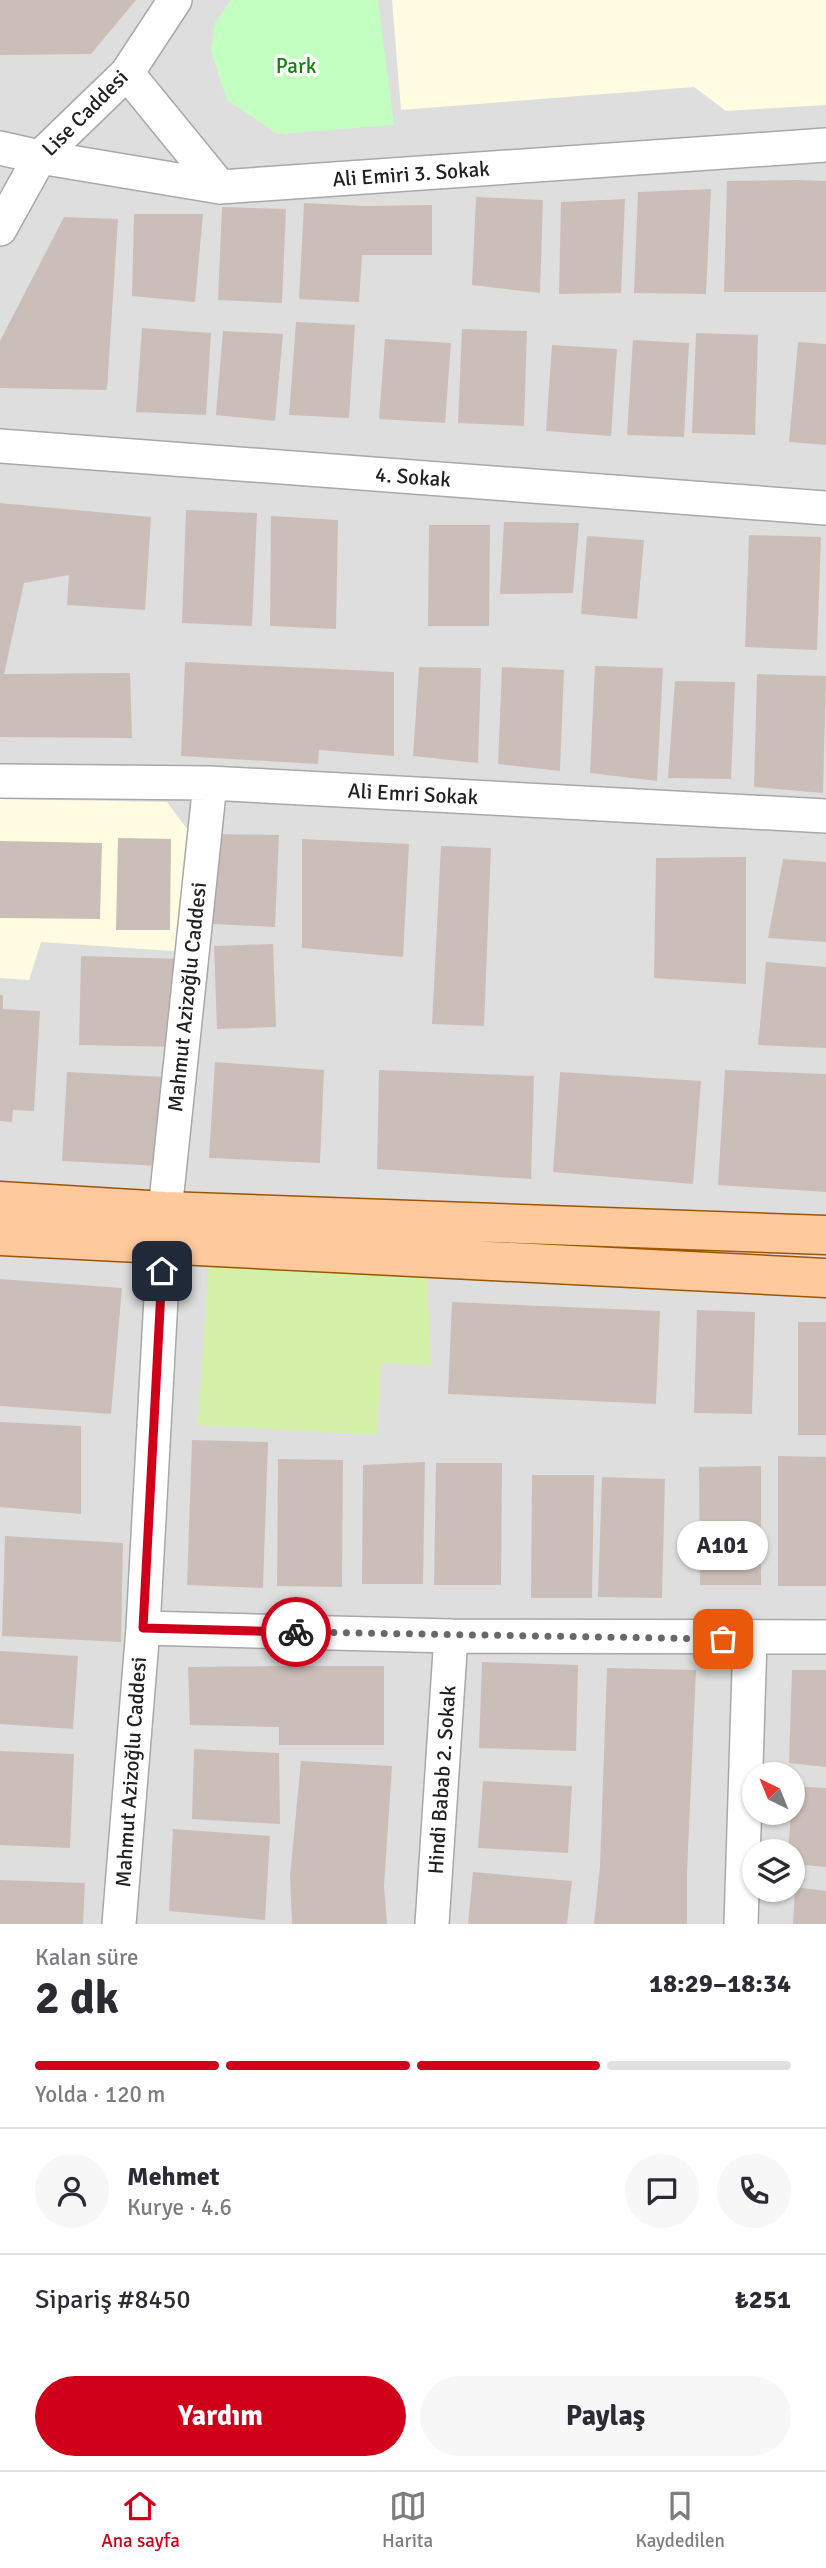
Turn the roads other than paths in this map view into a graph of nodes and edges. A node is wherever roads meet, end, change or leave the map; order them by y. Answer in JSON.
{"nodes":[{"id":1,"x":175,"y":0,"type":"edge"},
{"id":2,"x":127,"y":73,"type":"junction"},
{"id":3,"x":826,"y":145,"type":"edge"},
{"id":4,"x":0,"y":148,"type":"edge"},
{"id":5,"x":40,"y":158,"type":"junction"},
{"id":6,"x":220,"y":187,"type":"junction"},
{"id":7,"x":0,"y":229,"type":"edge"},
{"id":8,"x":0,"y":446,"type":"edge"},
{"id":9,"x":826,"y":508,"type":"edge"},
{"id":10,"x":0,"y":781,"type":"edge"},
{"id":11,"x":210,"y":783,"type":"junction"},
{"id":12,"x":826,"y":816,"type":"edge"},
{"id":13,"x":0,"y":1201,"type":"edge"},
{"id":14,"x":164,"y":1227,"type":"junction"},
{"id":15,"x":826,"y":1235,"type":"edge"},
{"id":16,"x":0,"y":1236,"type":"edge"},
{"id":17,"x":826,"y":1278,"type":"edge"},
{"id":18,"x":143,"y":1628,"type":"junction"},
{"id":19,"x":451,"y":1636,"type":"junction"},
{"id":20,"x":826,"y":1637,"type":"edge"},
{"id":21,"x":750,"y":1639,"type":"junction"},
{"id":22,"x":119,"y":1924,"type":"edge"},
{"id":23,"x":432,"y":1924,"type":"edge"},
{"id":24,"x":741,"y":1924,"type":"edge"}],
"edges":[{"from":1,"to":2,"type":"street","name":"Lise Caddesi"},
{"from":2,"to":5,"type":"street","name":"Lise Caddesi"},
{"from":2,"to":6,"type":"street"},
{"from":3,"to":6,"type":"street","name":"Ali Emiri 3. Sokak"},
{"from":4,"to":5,"type":"street","name":"Ali Emiri 3. Sokak"},
{"from":5,"to":6,"type":"street","name":"Ali Emiri 3. Sokak"},
{"from":5,"to":7,"type":"street","name":"Lise Caddesi"},
{"from":8,"to":9,"type":"street","name":"4. Sokak"},
{"from":10,"to":11,"type":"street","name":"Ali Emri Sokak"},
{"from":11,"to":12,"type":"street","name":"Ali Emri Sokak"},
{"from":11,"to":14,"type":"street","name":"Mahmut Azizoğlu Caddesi"},
{"from":13,"to":14,"type":"main road"},
{"from":14,"to":15,"type":"main road"},
{"from":14,"to":16,"type":"main road"},
{"from":14,"to":17,"type":"main road"},
{"from":14,"to":18,"type":"street","name":"Mahmut Azizoğlu Caddesi"},
{"from":18,"to":19,"type":"street"},
{"from":18,"to":22,"type":"street","name":"Mahmut Azizoğlu Caddesi"},
{"from":19,"to":21,"type":"street"},
{"from":19,"to":23,"type":"street","name":"Hindi Babab 2. Sokak"},
{"from":20,"to":21,"type":"street"},
{"from":21,"to":24,"type":"street"}]}
